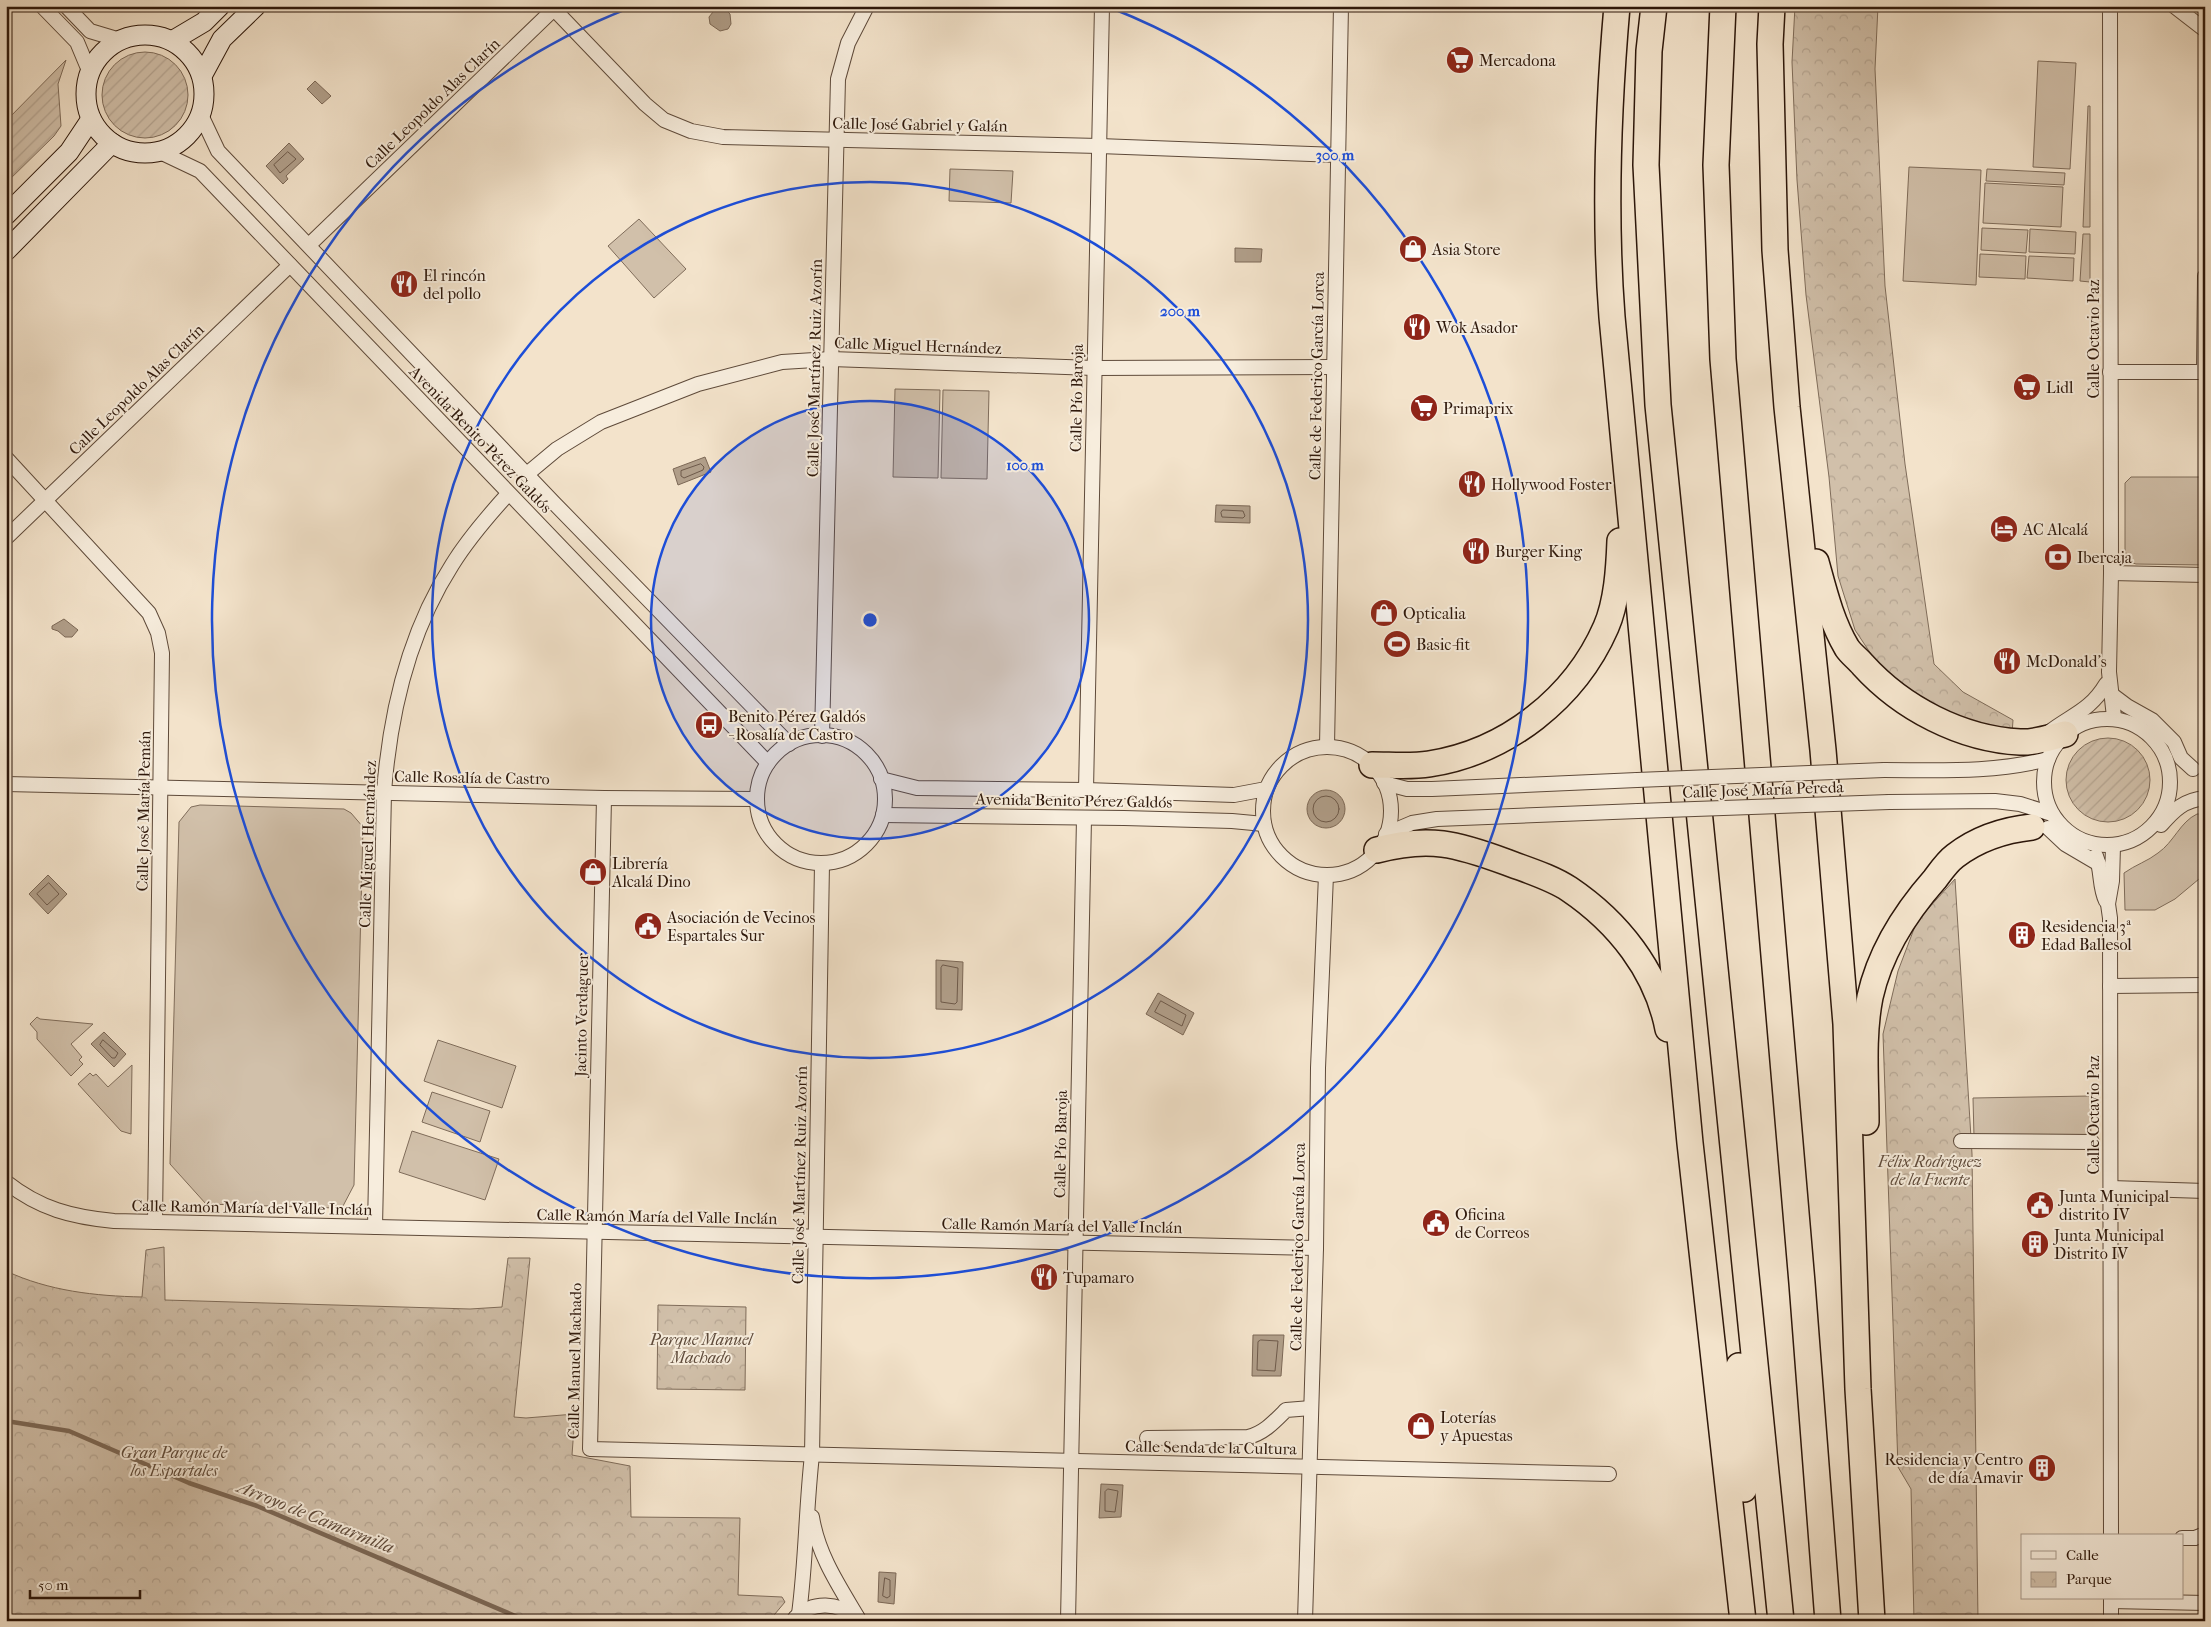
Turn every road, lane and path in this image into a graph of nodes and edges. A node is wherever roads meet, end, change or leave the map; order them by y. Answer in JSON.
{"nodes":[{"id":1,"x":42,"y":6,"type":"edge"},
{"id":2,"x":66,"y":6,"type":"edge"},
{"id":3,"x":220,"y":6,"type":"edge"},
{"id":4,"x":256,"y":6,"type":"edge"},
{"id":5,"x":867,"y":6,"type":"edge"},
{"id":6,"x":1102,"y":6,"type":"edge"},
{"id":7,"x":1341,"y":6,"type":"edge"},
{"id":8,"x":1618,"y":6,"type":"edge"},
{"id":9,"x":1654,"y":6,"type":"edge"},
{"id":10,"x":1723,"y":6,"type":"edge"},
{"id":11,"x":1772,"y":6,"type":"edge"},
{"id":12,"x":2110,"y":6,"type":"edge"},
{"id":13,"x":2174,"y":6,"type":"edge"},
{"id":14,"x":554,"y":7,"type":"edge"},
{"id":15,"x":2204,"y":28,"type":"edge"},
{"id":16,"x":120,"y":40,"type":"junction"},
{"id":17,"x":172,"y":41,"type":"junction"},
{"id":18,"x":90,"y":73,"type":"junction"},
{"id":19,"x":202,"y":76,"type":"junction"},
{"id":20,"x":200,"y":115,"type":"junction"},
{"id":21,"x":91,"y":118,"type":"junction"},
{"id":22,"x":836,"y":140,"type":"junction"},
{"id":23,"x":112,"y":144,"type":"junction"},
{"id":24,"x":1099,"y":146,"type":"junction"},
{"id":25,"x":160,"y":152,"type":"junction"},
{"id":26,"x":1338,"y":155,"type":"junction"},
{"id":27,"x":6,"y":215,"type":"edge"},
{"id":28,"x":309,"y":245,"type":"junction"},
{"id":29,"x":6,"y":250,"type":"edge"},
{"id":30,"x":290,"y":266,"type":"junction"},
{"id":31,"x":2205,"y":276,"type":"edge"},
{"id":32,"x":1612,"y":317,"type":"junction"},
{"id":33,"x":831,"y":359,"type":"junction"},
{"id":34,"x":1334,"y":367,"type":"junction"},
{"id":35,"x":1094,"y":368,"type":"junction"},
{"id":36,"x":2110,"y":372,"type":"junction"},
{"id":37,"x":2204,"y":372,"type":"edge"},
{"id":38,"x":1787,"y":407,"type":"junction"},
{"id":39,"x":6,"y":458,"type":"edge"},
{"id":40,"x":527,"y":474,"type":"junction"},
{"id":41,"x":508,"y":494,"type":"junction"},
{"id":42,"x":46,"y":500,"type":"junction"},
{"id":43,"x":6,"y":538,"type":"edge"},
{"id":44,"x":2112,"y":574,"type":"junction"},
{"id":45,"x":2205,"y":575,"type":"edge"},
{"id":46,"x":2109,"y":683,"type":"junction"},
{"id":47,"x":2114,"y":717,"type":"junction"},
{"id":48,"x":2096,"y":719,"type":"junction"},
{"id":49,"x":2066,"y":734,"type":"joint"},
{"id":50,"x":822,"y":736,"type":"junction"},
{"id":51,"x":789,"y":744,"type":"junction"},
{"id":52,"x":1327,"y":746,"type":"junction"},
{"id":53,"x":2044,"y":749,"type":"junction"},
{"id":54,"x":768,"y":763,"type":"junction"},
{"id":55,"x":2168,"y":764,"type":"junction"},
{"id":56,"x":2199,"y":770,"type":"edge"},
{"id":57,"x":1378,"y":774,"type":"junction"},
{"id":58,"x":881,"y":779,"type":"junction"},
{"id":59,"x":6,"y":784,"type":"edge"},
{"id":60,"x":161,"y":789,"type":"junction"},
{"id":61,"x":1266,"y":789,"type":"junction"},
{"id":62,"x":1086,"y":790,"type":"junction"},
{"id":63,"x":2205,"y":791,"type":"edge"},
{"id":64,"x":384,"y":792,"type":"junction"},
{"id":65,"x":604,"y":798,"type":"junction"},
{"id":66,"x":2205,"y":798,"type":"edge"},
{"id":67,"x":756,"y":799,"type":"junction"},
{"id":68,"x":2168,"y":799,"type":"junction"},
{"id":69,"x":882,"y":816,"type":"junction"},
{"id":70,"x":1084,"y":818,"type":"junction"},
{"id":71,"x":2044,"y":823,"type":"junction"},
{"id":72,"x":1264,"y":824,"type":"junction"},
{"id":73,"x":1382,"y":842,"type":"junction"},
{"id":74,"x":2092,"y":844,"type":"junction"},
{"id":75,"x":2113,"y":846,"type":"junction"},
{"id":76,"x":822,"y":864,"type":"junction"},
{"id":77,"x":2106,"y":866,"type":"junction"},
{"id":78,"x":1326,"y":875,"type":"junction"},
{"id":79,"x":2205,"y":985,"type":"edge"},
{"id":80,"x":2110,"y":986,"type":"junction"},
{"id":81,"x":1727,"y":1102,"type":"junction"},
{"id":82,"x":1961,"y":1141,"type":"dead end"},
{"id":83,"x":2092,"y":1142,"type":"dead end"},
{"id":84,"x":1690,"y":1143,"type":"junction"},
{"id":85,"x":6,"y":1182,"type":"edge"},
{"id":86,"x":2111,"y":1188,"type":"junction"},
{"id":87,"x":2205,"y":1190,"type":"edge"},
{"id":88,"x":155,"y":1222,"type":"junction"},
{"id":89,"x":375,"y":1227,"type":"junction"},
{"id":90,"x":594,"y":1232,"type":"junction"},
{"id":91,"x":815,"y":1237,"type":"junction"},
{"id":92,"x":1076,"y":1242,"type":"junction"},
{"id":93,"x":1316,"y":1248,"type":"junction"},
{"id":94,"x":1802,"y":1283,"type":"junction"},
{"id":95,"x":1858,"y":1389,"type":"junction"},
{"id":96,"x":1311,"y":1408,"type":"junction"},
{"id":97,"x":1146,"y":1438,"type":"dead end"},
{"id":98,"x":812,"y":1454,"type":"junction"},
{"id":99,"x":1073,"y":1461,"type":"junction"},
{"id":100,"x":1309,"y":1467,"type":"junction"},
{"id":101,"x":1609,"y":1474,"type":"dead end"},
{"id":102,"x":808,"y":1487,"type":"junction"},
{"id":103,"x":2111,"y":1534,"type":"edge"},
{"id":104,"x":2205,"y":1534,"type":"edge"},
{"id":105,"x":2184,"y":1538,"type":"edge"},
{"id":106,"x":2111,"y":1600,"type":"edge"},
{"id":107,"x":2205,"y":1603,"type":"edge"},
{"id":108,"x":796,"y":1617,"type":"edge"},
{"id":109,"x":859,"y":1619,"type":"edge"},
{"id":110,"x":1068,"y":1621,"type":"edge"},
{"id":111,"x":1305,"y":1621,"type":"edge"},
{"id":112,"x":1743,"y":1621,"type":"edge"},
{"id":113,"x":1750,"y":1621,"type":"edge"},
{"id":114,"x":1781,"y":1621,"type":"edge"},
{"id":115,"x":1828,"y":1621,"type":"edge"},
{"id":116,"x":1845,"y":1621,"type":"edge"},
{"id":117,"x":1872,"y":1621,"type":"edge"},
{"id":118,"x":2111,"y":1621,"type":"edge"}],
"edges":[{"from":1,"to":18,"type":"street"},
{"from":2,"to":16,"type":"street"},
{"from":3,"to":17,"type":"street"},
{"from":4,"to":19,"type":"street"},
{"from":5,"to":22,"type":"street","name":"Calle José Martínez Ruiz Azorín"},
{"from":6,"to":24,"type":"street","name":"Calle Pío Baroja"},
{"from":7,"to":26,"type":"street","name":"Calle de Federico García Lorca"},
{"from":8,"to":32,"type":"highway"},
{"from":9,"to":81,"type":"highway"},
{"from":10,"to":94,"type":"highway"},
{"from":11,"to":38,"type":"highway"},
{"from":12,"to":36,"type":"street","name":"Calle Octavio Paz"},
{"from":13,"to":15,"type":"street"},
{"from":14,"to":22,"type":"street","name":"Calle José Gabriel y Galán"},
{"from":14,"to":28,"type":"street","name":"Calle Leopoldo Alas Clarín"},
{"from":16,"to":17,"type":"street"},
{"from":16,"to":18,"type":"street"},
{"from":17,"to":19,"type":"street"},
{"from":18,"to":21,"type":"street"},
{"from":19,"to":20,"type":"street"},
{"from":20,"to":25,"type":"street"},
{"from":20,"to":28,"type":"street","name":"Avenida Benito Pérez Galdós"},
{"from":21,"to":23,"type":"street"},
{"from":21,"to":27,"type":"street"},
{"from":22,"to":24,"type":"street","name":"Calle José Gabriel y Galán"},
{"from":22,"to":33,"type":"street","name":"Calle José Martínez Ruiz Azorín"},
{"from":23,"to":25,"type":"street"},
{"from":23,"to":29,"type":"street"},
{"from":24,"to":26,"type":"street","name":"Calle José Gabriel y Galán"},
{"from":24,"to":35,"type":"street","name":"Calle Pío Baroja"},
{"from":25,"to":30,"type":"street","name":"Avenida Benito Pérez Galdós"},
{"from":26,"to":34,"type":"street","name":"Calle de Federico García Lorca"},
{"from":28,"to":40,"type":"street","name":"Avenida Benito Pérez Galdós"},
{"from":30,"to":41,"type":"street","name":"Avenida Benito Pérez Galdós"},
{"from":30,"to":42,"type":"street","name":"Calle Leopoldo Alas Clarín"},
{"from":31,"to":37,"type":"street"},
{"from":32,"to":57,"type":"highway"},
{"from":32,"to":84,"type":"highway"},
{"from":33,"to":35,"type":"street","name":"Calle Miguel Hernández"},
{"from":33,"to":40,"type":"street","name":"Calle Miguel Hernández"},
{"from":33,"to":50,"type":"street","name":"Calle José Martínez Ruiz Azorín"},
{"from":34,"to":35,"type":"street","name":"Calle Miguel Hernández"},
{"from":34,"to":52,"type":"street","name":"Calle de Federico García Lorca"},
{"from":35,"to":62,"type":"street","name":"Calle Pío Baroja"},
{"from":36,"to":37,"type":"street"},
{"from":36,"to":44,"type":"street","name":"Calle Octavio Paz"},
{"from":38,"to":53,"type":"highway"},
{"from":38,"to":95,"type":"highway"},
{"from":39,"to":42,"type":"street","name":"Calle José María Pemán"},
{"from":40,"to":51,"type":"street","name":"Avenida Benito Pérez Galdós"},
{"from":41,"to":54,"type":"street","name":"Avenida Benito Pérez Galdós"},
{"from":41,"to":64,"type":"street","name":"Calle Miguel Hernández"},
{"from":42,"to":43,"type":"street","name":"Calle Leopoldo Alas Clarín"},
{"from":42,"to":60,"type":"street","name":"Calle José María Pemán"},
{"from":44,"to":45,"type":"street"},
{"from":44,"to":46,"type":"street","name":"Calle Octavio Paz"},
{"from":46,"to":47,"type":"street","name":"Calle Octavio Paz"},
{"from":46,"to":48,"type":"street","name":"Calle Octavio Paz"},
{"from":46,"to":53,"type":"street"},
{"from":46,"to":56,"type":"street"},
{"from":47,"to":48,"type":"street"},
{"from":47,"to":55,"type":"street"},
{"from":48,"to":49,"type":"street"},
{"from":49,"to":53,"type":"highway"},
{"from":50,"to":51,"type":"street"},
{"from":50,"to":58,"type":"street"},
{"from":51,"to":54,"type":"street"},
{"from":52,"to":57,"type":"street"},
{"from":52,"to":61,"type":"street"},
{"from":53,"to":57,"type":"street","bridge":true},
{"from":53,"to":71,"type":"street"},
{"from":54,"to":67,"type":"street"},
{"from":55,"to":56,"type":"street"},
{"from":55,"to":68,"type":"street"},
{"from":57,"to":73,"type":"street"},
{"from":58,"to":62,"type":"street","name":"Avenida Benito Pérez Galdós"},
{"from":58,"to":69,"type":"street"},
{"from":59,"to":60,"type":"street","name":"Calle Rosalía de Castro"},
{"from":60,"to":64,"type":"street","name":"Calle Rosalía de Castro"},
{"from":60,"to":88,"type":"street","name":"Calle José María Pemán"},
{"from":61,"to":62,"type":"street","name":"Avenida Benito Pérez Galdós"},
{"from":61,"to":72,"type":"street"},
{"from":63,"to":68,"type":"street"},
{"from":64,"to":65,"type":"street","name":"Calle Rosalía de Castro"},
{"from":64,"to":89,"type":"street","name":"Calle Miguel Hernández"},
{"from":65,"to":67,"type":"street","name":"Calle Rosalía de Castro"},
{"from":65,"to":90,"type":"street","name":"Jacinto Verdaguer"},
{"from":66,"to":77,"type":"street"},
{"from":67,"to":76,"type":"street"},
{"from":68,"to":75,"type":"street"},
{"from":69,"to":70,"type":"street","name":"Avenida Benito Pérez Galdós"},
{"from":69,"to":76,"type":"street"},
{"from":70,"to":72,"type":"street","name":"Avenida Benito Pérez Galdós"},
{"from":70,"to":92,"type":"street","name":"Calle Pío Baroja"},
{"from":71,"to":73,"type":"street","name":"Calle José María Pereda","bridge":true},
{"from":71,"to":74,"type":"street"},
{"from":71,"to":77,"type":"street"},
{"from":71,"to":95,"type":"highway"},
{"from":72,"to":78,"type":"street"},
{"from":73,"to":78,"type":"street"},
{"from":73,"to":84,"type":"highway"},
{"from":74,"to":75,"type":"street"},
{"from":74,"to":77,"type":"street","name":"Calle Octavio Paz"},
{"from":75,"to":77,"type":"street","name":"Calle Octavio Paz"},
{"from":76,"to":91,"type":"street","name":"Calle José Martínez Ruiz Azorín"},
{"from":77,"to":80,"type":"street","name":"Calle Octavio Paz"},
{"from":78,"to":93,"type":"street","name":"Calle de Federico García Lorca"},
{"from":79,"to":80,"type":"street"},
{"from":80,"to":86,"type":"street","name":"Calle Octavio Paz"},
{"from":81,"to":113,"type":"highway"},
{"from":81,"to":114,"type":"highway"},
{"from":82,"to":83,"type":"street"},
{"from":84,"to":112,"type":"highway"},
{"from":85,"to":88,"type":"street","name":"Calle Ramón María del Valle Inclán"},
{"from":86,"to":87,"type":"street"},
{"from":86,"to":103,"type":"street","name":"Calle Octavio Paz"},
{"from":88,"to":89,"type":"street","name":"Calle Ramón María del Valle Inclán"},
{"from":89,"to":90,"type":"street","name":"Calle Ramón María del Valle Inclán"},
{"from":90,"to":91,"type":"street","name":"Calle Ramón María del Valle Inclán"},
{"from":90,"to":98,"type":"street","name":"Calle Manuel Machado"},
{"from":91,"to":92,"type":"street","name":"Calle Ramón María del Valle Inclán"},
{"from":91,"to":98,"type":"street","name":"Calle José Martínez Ruiz Azorín"},
{"from":92,"to":93,"type":"street","name":"Calle Ramón María del Valle Inclán"},
{"from":92,"to":99,"type":"street","name":"Calle Pío Baroja"},
{"from":93,"to":96,"type":"street","name":"Calle de Federico García Lorca"},
{"from":94,"to":115,"type":"highway"},
{"from":94,"to":116,"type":"highway"},
{"from":95,"to":117,"type":"highway"},
{"from":96,"to":97,"type":"street"},
{"from":96,"to":100,"type":"street","name":"Calle de Federico García Lorca"},
{"from":98,"to":99,"type":"street","name":"Calle Senda de la Cultura"},
{"from":98,"to":102,"type":"street","name":"Calle José Martínez Ruiz Azorín"},
{"from":99,"to":100,"type":"street","name":"Calle Senda de la Cultura"},
{"from":99,"to":110,"type":"street","name":"Calle Pío Baroja"},
{"from":100,"to":101,"type":"street","name":"Calle Senda de la Cultura"},
{"from":100,"to":111,"type":"street","name":"Calle de Federico García Lorca"},
{"from":102,"to":108,"type":"street","name":"Calle José Martínez Ruiz Azorín"},
{"from":102,"to":109,"type":"street","name":"Calle José Martínez Ruiz Azorín"},
{"from":104,"to":105,"type":"street"},
{"from":106,"to":107,"type":"street"},
{"from":106,"to":118,"type":"street"},
{"from":108,"to":109,"type":"street"}]}
